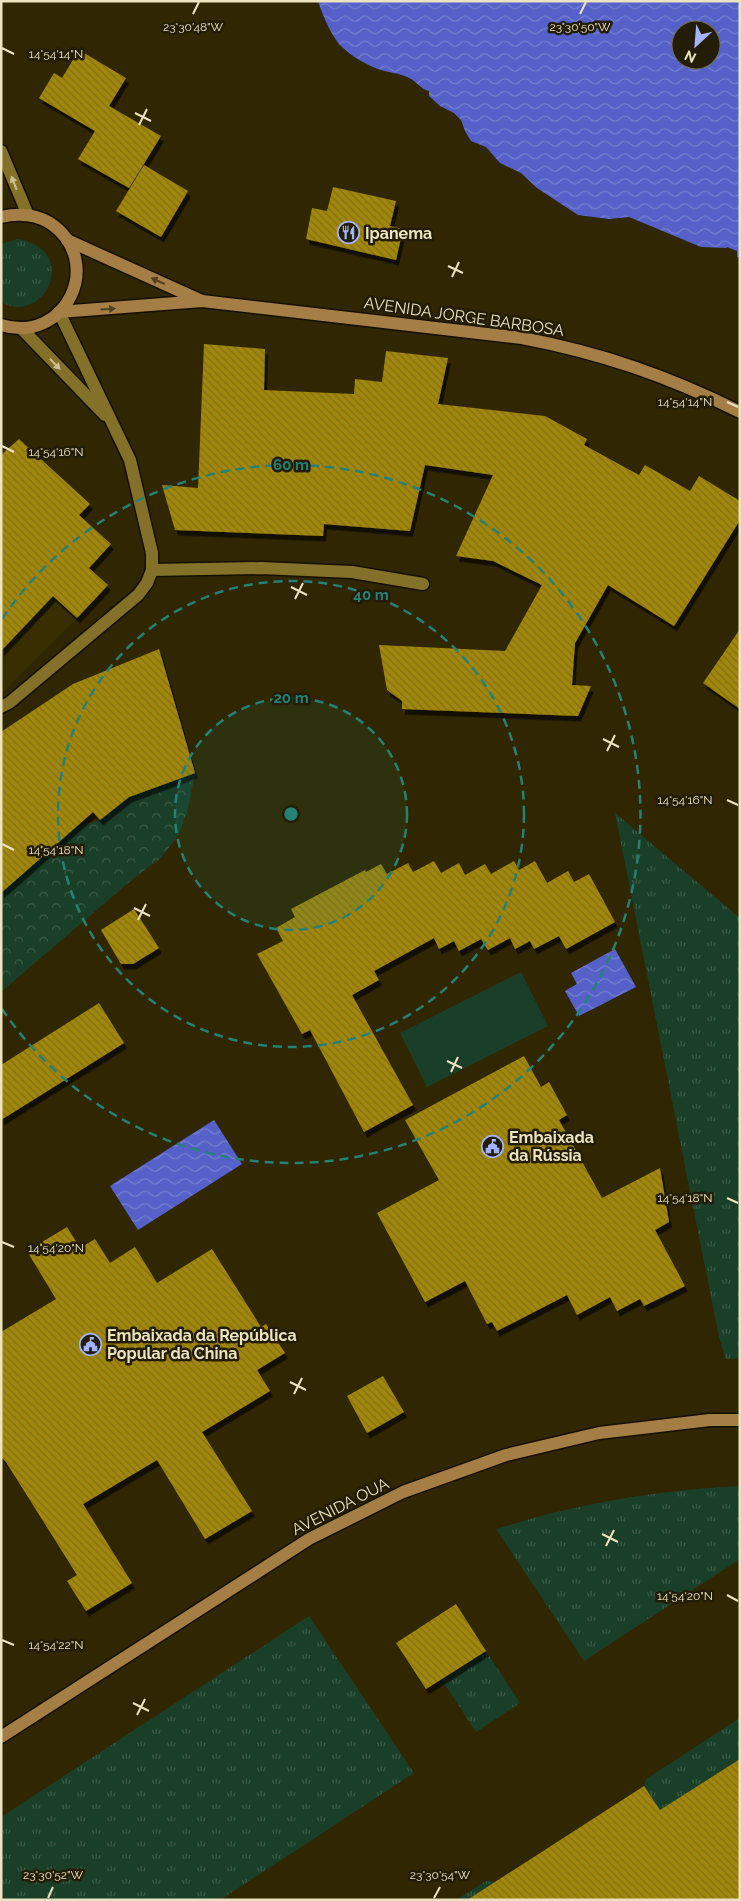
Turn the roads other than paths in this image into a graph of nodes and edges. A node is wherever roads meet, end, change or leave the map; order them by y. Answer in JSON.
{"nodes":[{"id":1,"x":1,"y":151,"type":"edge"},
{"id":2,"x":28,"y":215,"type":"junction"},
{"id":3,"x":1,"y":217,"type":"edge"},
{"id":4,"x":67,"y":240,"type":"junction"},
{"id":5,"x":202,"y":302,"type":"junction"},
{"id":6,"x":59,"y":312,"type":"junction"},
{"id":7,"x":2,"y":325,"type":"edge"},
{"id":8,"x":22,"y":328,"type":"junction"},
{"id":9,"x":740,"y":412,"type":"edge"},
{"id":10,"x":112,"y":423,"type":"junction"},
{"id":11,"x":152,"y":570,"type":"junction"},
{"id":12,"x":423,"y":584,"type":"dead end"},
{"id":13,"x":1,"y":707,"type":"edge"},
{"id":14,"x":740,"y":1420,"type":"edge"},
{"id":15,"x":1,"y":1737,"type":"edge"}],
"edges":[{"from":2,"to":1,"type":"street","one_way":true},
{"from":2,"to":3,"type":"street"},
{"from":2,"to":4,"type":"street"},
{"from":5,"to":4,"type":"street","name":"AVENIDA JORGE BARBOSA","one_way":true},
{"from":4,"to":6,"type":"street"},
{"from":6,"to":5,"type":"street","name":"AVENIDA JORGE BARBOSA","one_way":true},
{"from":5,"to":9,"type":"street","name":"AVENIDA JORGE BARBOSA"},
{"from":6,"to":8,"type":"street"},
{"from":6,"to":10,"type":"street"},
{"from":7,"to":8,"type":"street"},
{"from":8,"to":10,"type":"street","one_way":true},
{"from":10,"to":11,"type":"street"},
{"from":11,"to":12,"type":"street"},
{"from":11,"to":13,"type":"street"},
{"from":14,"to":15,"type":"street","name":"AVENIDA OUA"}]}
